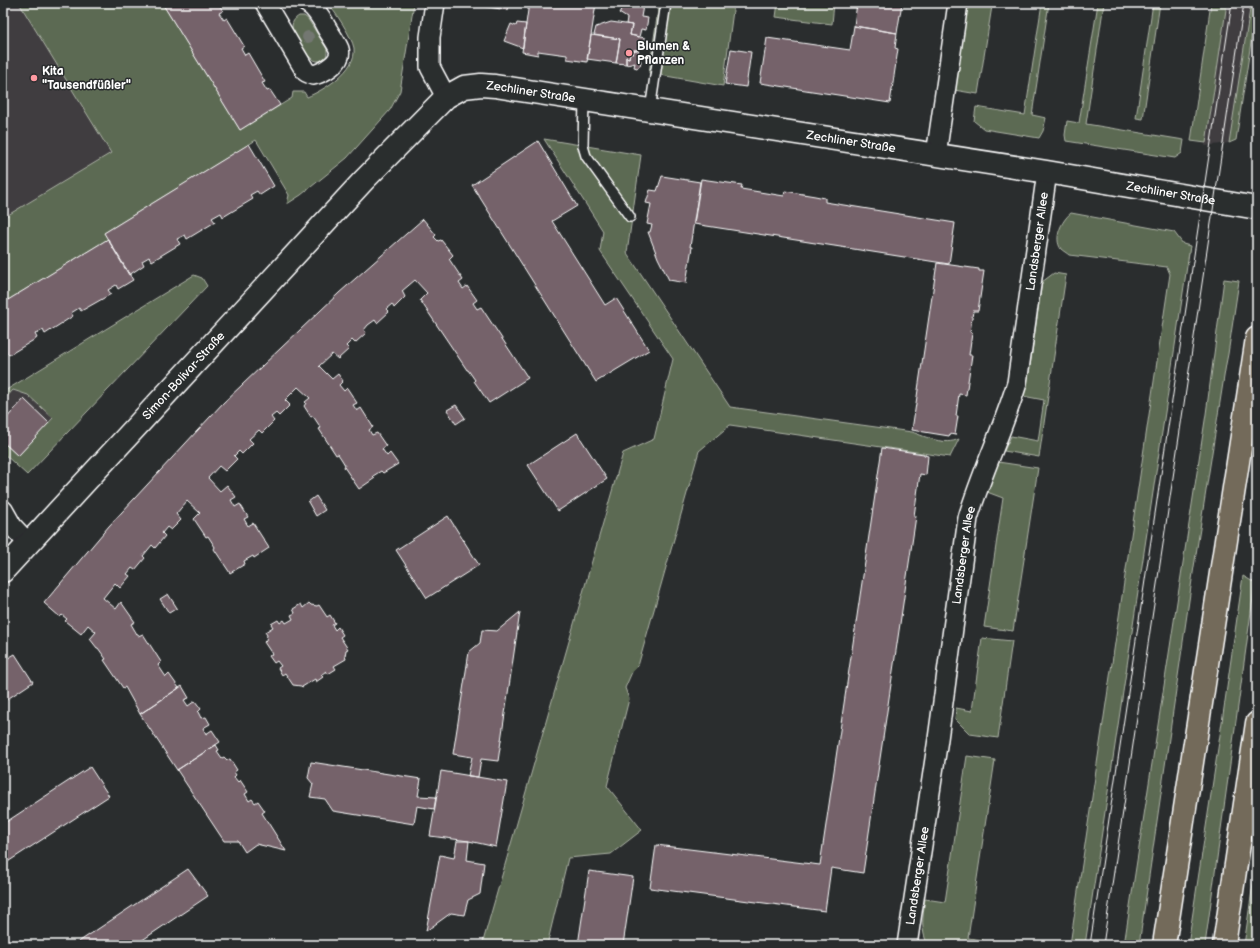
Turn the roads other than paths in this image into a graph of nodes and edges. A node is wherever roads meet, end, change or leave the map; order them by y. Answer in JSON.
{"nodes":[{"id":1,"x":265,"y":3,"type":"edge"},
{"id":2,"x":307,"y":3,"type":"edge"},
{"id":3,"x":435,"y":3,"type":"edge"},
{"id":4,"x":666,"y":3,"type":"edge"},
{"id":5,"x":958,"y":3,"type":"edge"},
{"id":6,"x":446,"y":97,"type":"junction"},
{"id":7,"x":584,"y":100,"type":"junction"},
{"id":8,"x":650,"y":110,"type":"junction"},
{"id":9,"x":936,"y":155,"type":"junction"},
{"id":10,"x":1048,"y":172,"type":"junction"},
{"id":11,"x":364,"y":180,"type":"joint"},
{"id":12,"x":1257,"y":208,"type":"edge"},
{"id":13,"x":630,"y":218,"type":"dead end"},
{"id":14,"x":1257,"y":338,"type":"edge"},
{"id":15,"x":3,"y":510,"type":"edge"},
{"id":16,"x":29,"y":544,"type":"junction"},
{"id":17,"x":3,"y":571,"type":"edge"},
{"id":18,"x":1257,"y":724,"type":"edge"},
{"id":19,"x":907,"y":945,"type":"edge"},
{"id":20,"x":1164,"y":945,"type":"edge"},
{"id":21,"x":1224,"y":945,"type":"edge"}],
"edges":[{"from":1,"to":2,"type":"street"},
{"from":3,"to":6,"type":"street"},
{"from":4,"to":8,"type":"lane"},
{"from":5,"to":9,"type":"street"},
{"from":6,"to":7,"type":"street","name":"Zechliner Straße"},
{"from":6,"to":11,"type":"street","name":"Zechliner Straße"},
{"from":7,"to":8,"type":"street","name":"Zechliner Straße"},
{"from":7,"to":13,"type":"lane"},
{"from":8,"to":9,"type":"street","name":"Zechliner Straße"},
{"from":9,"to":10,"type":"street","name":"Zechliner Straße"},
{"from":10,"to":12,"type":"street","name":"Zechliner Straße"},
{"from":10,"to":19,"type":"street","name":"Landsberger Allee"},
{"from":11,"to":16,"type":"street","name":"Simon-Bolivar-Straße"},
{"from":14,"to":20,"type":"main road"},
{"from":15,"to":16,"type":"street"},
{"from":16,"to":17,"type":"street","name":"Simon-Bolivar-Straße"},
{"from":18,"to":21,"type":"main road"}]}
